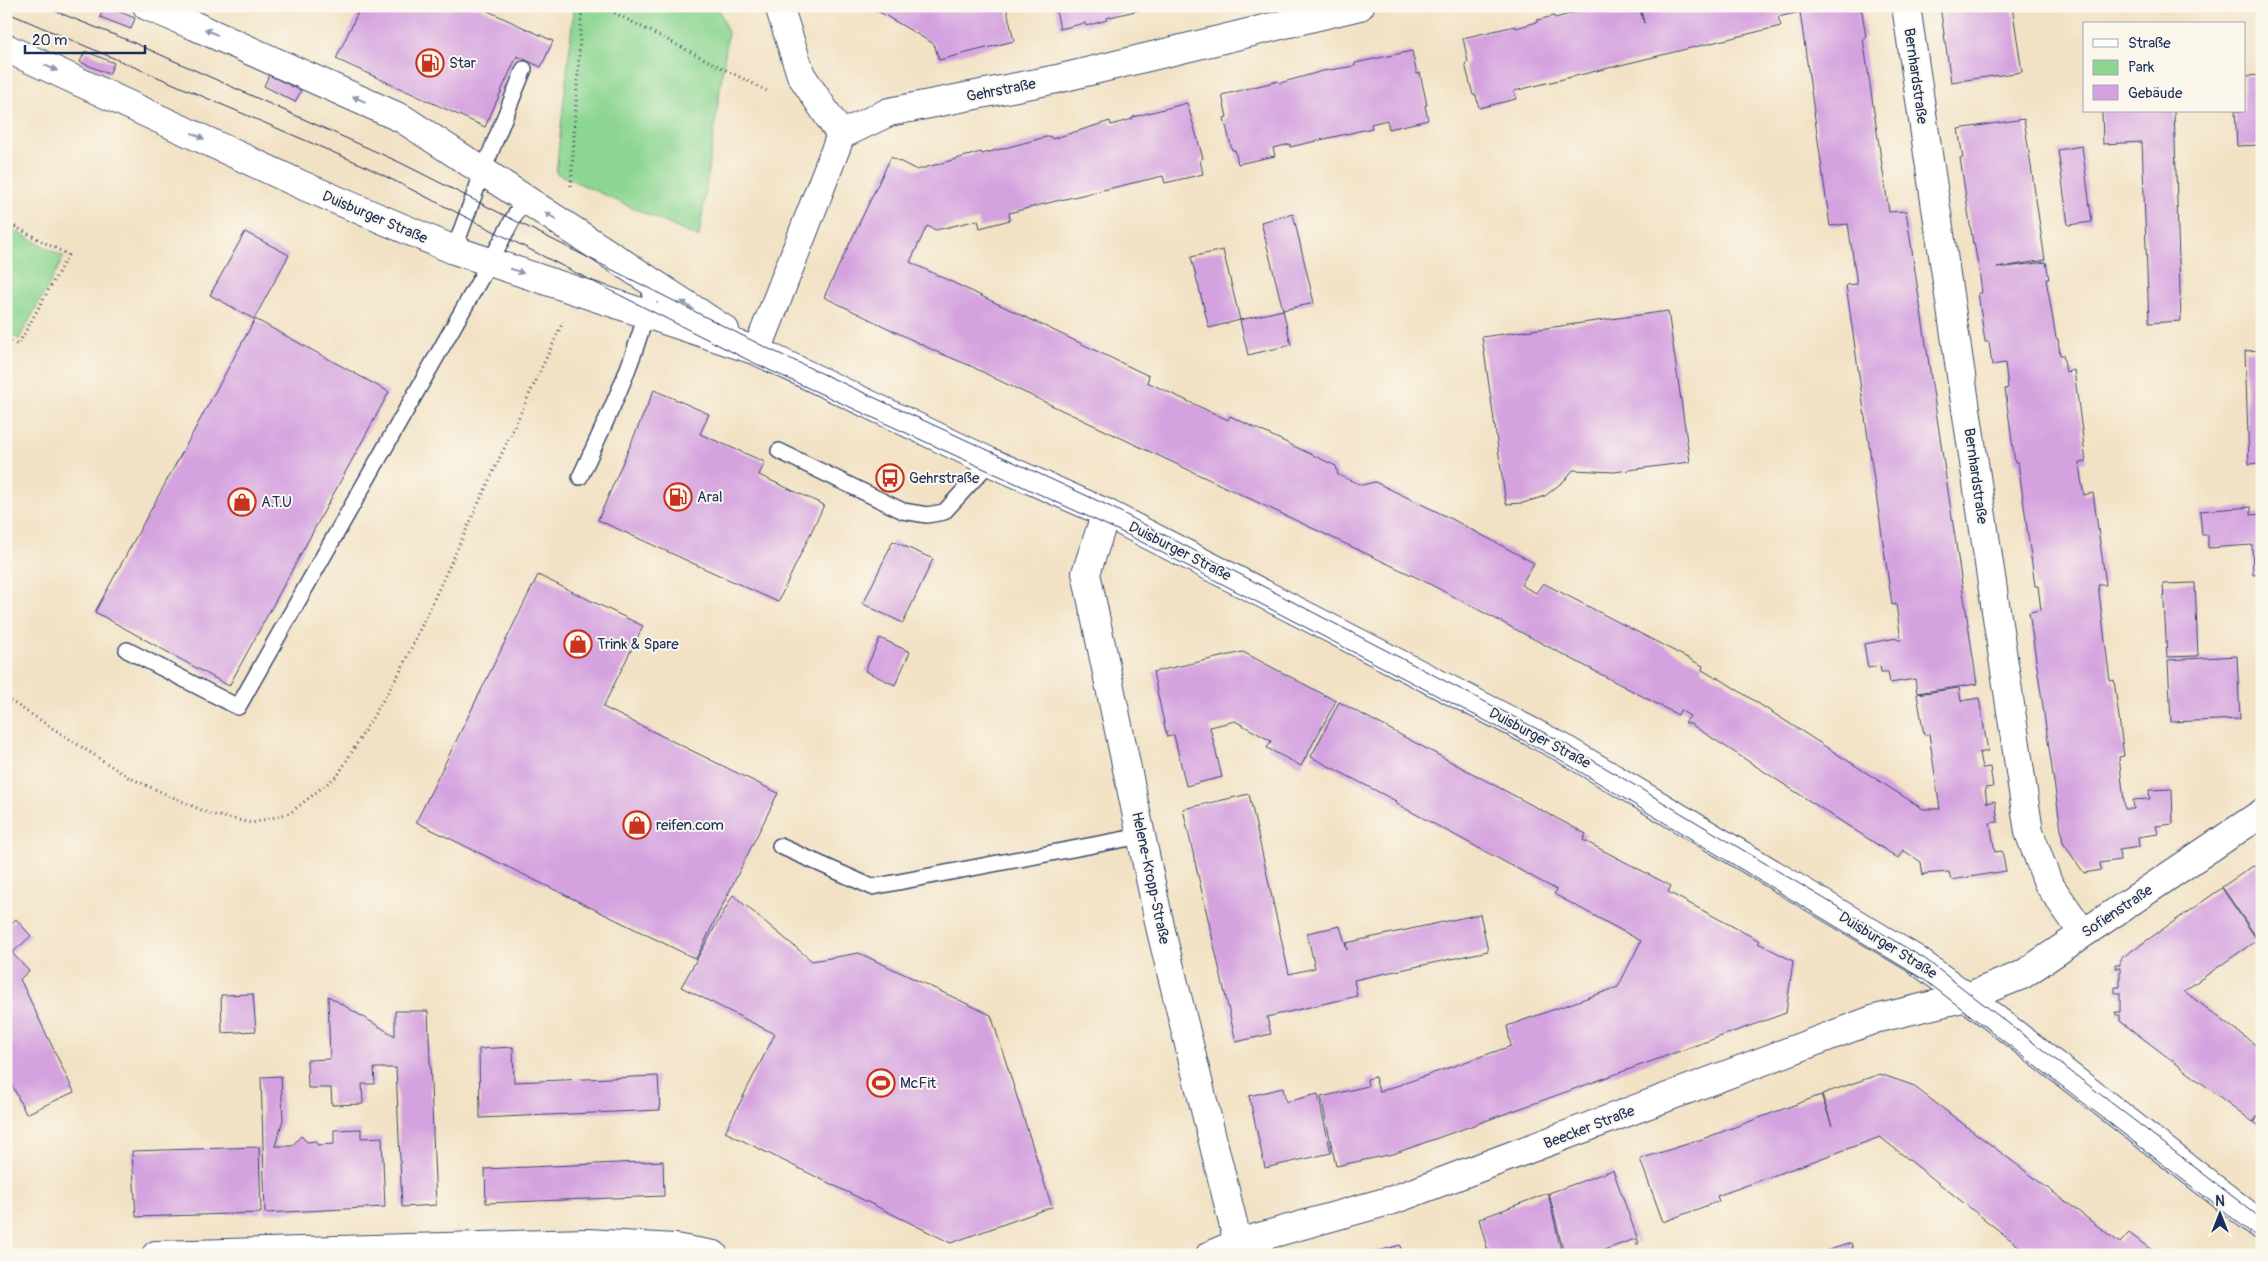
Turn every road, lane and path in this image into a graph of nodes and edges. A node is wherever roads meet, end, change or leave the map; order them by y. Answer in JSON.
{"nodes":[{"id":1,"x":147,"y":6,"type":"edge"},
{"id":2,"x":582,"y":6,"type":"edge"},
{"id":3,"x":601,"y":6,"type":"edge"},
{"id":4,"x":779,"y":6,"type":"edge"},
{"id":5,"x":1360,"y":6,"type":"edge"},
{"id":6,"x":1906,"y":6,"type":"edge"},
{"id":7,"x":6,"y":48,"type":"edge"},
{"id":8,"x":524,"y":69,"type":"dead end"},
{"id":9,"x":774,"y":94,"type":"dead end"},
{"id":10,"x":841,"y":135,"type":"junction"},
{"id":11,"x":482,"y":171,"type":"junction"},
{"id":12,"x":524,"y":198,"type":"junction"},
{"id":13,"x":6,"y":222,"type":"edge"},
{"id":14,"x":563,"y":224,"type":"junction"},
{"id":15,"x":454,"y":250,"type":"junction"},
{"id":16,"x":490,"y":262,"type":"junction"},
{"id":17,"x":653,"y":283,"type":"junction"},
{"id":18,"x":577,"y":291,"type":"junction"},
{"id":19,"x":645,"y":314,"type":"junction"},
{"id":20,"x":6,"y":338,"type":"edge"},
{"id":21,"x":757,"y":351,"type":"junction"},
{"id":22,"x":779,"y":451,"type":"dead end"},
{"id":23,"x":990,"y":462,"type":"junction"},
{"id":24,"x":580,"y":478,"type":"dead end"},
{"id":25,"x":1106,"y":513,"type":"junction"},
{"id":26,"x":127,"y":650,"type":"dead end"},
{"id":27,"x":6,"y":698,"type":"edge"},
{"id":28,"x":2262,"y":813,"type":"edge"},
{"id":29,"x":1142,"y":836,"type":"junction"},
{"id":30,"x":780,"y":846,"type":"dead end"},
{"id":31,"x":2083,"y":934,"type":"junction"},
{"id":32,"x":1967,"y":997,"type":"junction"},
{"id":33,"x":2262,"y":1226,"type":"edge"},
{"id":34,"x":1238,"y":1242,"type":"junction"},
{"id":35,"x":156,"y":1255,"type":"edge"},
{"id":36,"x":714,"y":1255,"type":"edge"},
{"id":37,"x":1210,"y":1255,"type":"edge"}],
"edges":[{"from":11,"to":1,"type":"street","name":"Duisburger Straße","one_way":true},
{"from":2,"to":14,"type":"path"},
{"from":3,"to":9,"type":"path"},
{"from":4,"to":10,"type":"street"},
{"from":5,"to":10,"type":"street","name":"Gehrstraße"},
{"from":6,"to":31,"type":"street","name":"Bernhardstraße"},
{"from":7,"to":15,"type":"street","name":"Duisburger Straße","one_way":true},
{"from":8,"to":11,"type":"lane"},
{"from":10,"to":21,"type":"street"},
{"from":11,"to":12,"type":"street","name":"Duisburger Straße"},
{"from":11,"to":15,"type":"lane"},
{"from":14,"to":12,"type":"street","name":"Duisburger Straße","one_way":true},
{"from":12,"to":16,"type":"lane"},
{"from":13,"to":20,"type":"path"},
{"from":14,"to":17,"type":"street","name":"Duisburger Straße"},
{"from":15,"to":16,"type":"street","name":"Duisburger Straße"},
{"from":16,"to":18,"type":"street","name":"Duisburger Straße","one_way":true},
{"from":16,"to":26,"type":"lane"},
{"from":17,"to":19,"type":"lane"},
{"from":21,"to":17,"type":"street","name":"Duisburger Straße","one_way":true},
{"from":18,"to":19,"type":"street","name":"Duisburger Straße"},
{"from":18,"to":27,"type":"path"},
{"from":19,"to":21,"type":"street","name":"Duisburger Straße"},
{"from":19,"to":24,"type":"lane"},
{"from":21,"to":23,"type":"street","name":"Duisburger Straße"},
{"from":22,"to":23,"type":"lane"},
{"from":23,"to":25,"type":"street","name":"Duisburger Straße"},
{"from":25,"to":29,"type":"street","name":"Helene-Kropp-Straße"},
{"from":25,"to":32,"type":"street","name":"Duisburger Straße"},
{"from":28,"to":31,"type":"street","name":"Sofienstraße"},
{"from":29,"to":30,"type":"lane"},
{"from":29,"to":34,"type":"street","name":"Helene-Kropp-Straße"},
{"from":31,"to":32,"type":"street","name":"Sofienstraße"},
{"from":32,"to":33,"type":"street","name":"Duisburger Straße"},
{"from":32,"to":34,"type":"street","name":"Beecker Straße"},
{"from":34,"to":37,"type":"street","name":"Beecker Straße"},
{"from":35,"to":36,"type":"street"}]}
